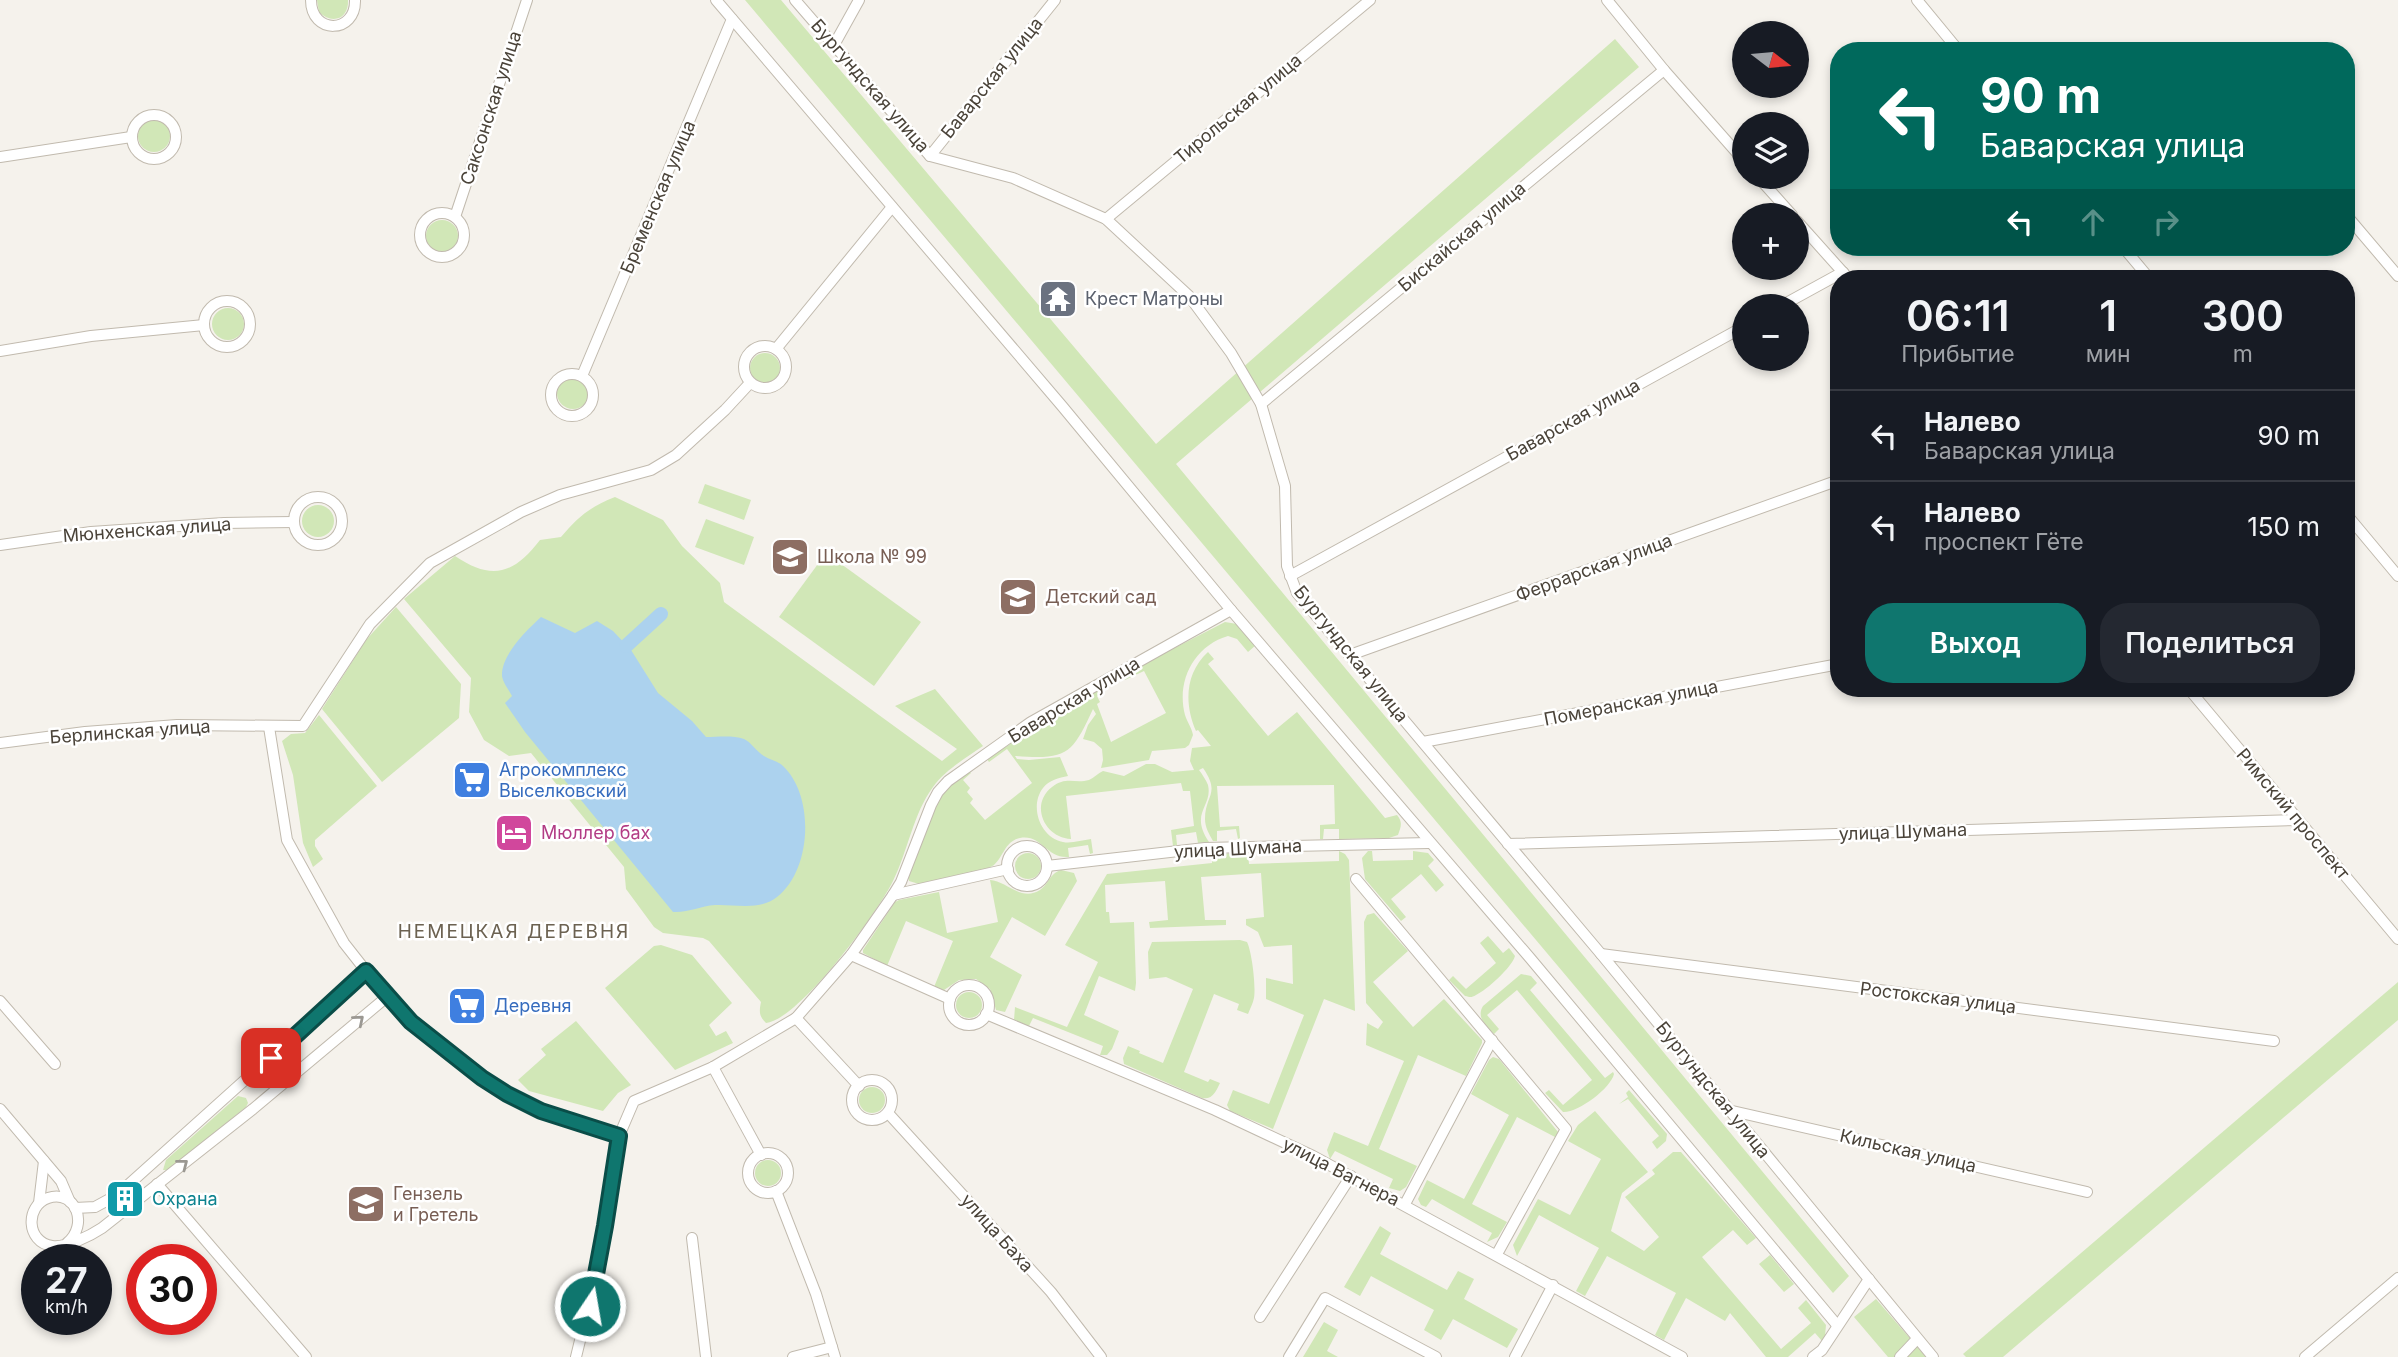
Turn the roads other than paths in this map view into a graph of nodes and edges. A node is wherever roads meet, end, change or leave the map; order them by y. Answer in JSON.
{"nodes":[{"id":1,"x":311,"y":0,"type":"edge"},
{"id":2,"x":355,"y":0,"type":"edge"},
{"id":3,"x":527,"y":0,"type":"edge"},
{"id":4,"x":716,"y":0,"type":"edge"},
{"id":5,"x":795,"y":0,"type":"edge"},
{"id":6,"x":859,"y":0,"type":"edge"},
{"id":7,"x":1055,"y":0,"type":"edge"},
{"id":8,"x":1370,"y":0,"type":"edge"},
{"id":9,"x":1607,"y":0,"type":"edge"},
{"id":10,"x":1917,"y":0,"type":"edge"},
{"id":11,"x":732,"y":19,"type":"junction"},
{"id":12,"x":1952,"y":42,"type":"edge"},
{"id":13,"x":834,"y":45,"type":"junction"},
{"id":14,"x":1664,"y":70,"type":"junction"},
{"id":15,"x":131,"y":136,"type":"junction"},
{"id":16,"x":1732,"y":147,"type":"edge"},
{"id":17,"x":930,"y":156,"type":"junction"},
{"id":18,"x":0,"y":157,"type":"edge"},
{"id":19,"x":1769,"y":189,"type":"edge"},
{"id":20,"x":1781,"y":203,"type":"edge"},
{"id":21,"x":892,"y":206,"type":"junction"},
{"id":22,"x":455,"y":217,"type":"junction"},
{"id":23,"x":1106,"y":219,"type":"junction"},
{"id":24,"x":2355,"y":225,"type":"edge"},
{"id":25,"x":1809,"y":234,"type":"edge"},
{"id":26,"x":2131,"y":256,"type":"edge"},
{"id":27,"x":1841,"y":270,"type":"edge"},
{"id":28,"x":2142,"y":270,"type":"edge"},
{"id":29,"x":2398,"y":276,"type":"edge"},
{"id":30,"x":1830,"y":282,"type":"edge"},
{"id":31,"x":1806,"y":294,"type":"edge"},
{"id":32,"x":204,"y":325,"type":"junction"},
{"id":33,"x":1732,"y":333,"type":"edge"},
{"id":34,"x":776,"y":349,"type":"junction"},
{"id":35,"x":0,"y":351,"type":"edge"},
{"id":36,"x":582,"y":376,"type":"junction"},
{"id":37,"x":750,"y":383,"type":"junction"},
{"id":38,"x":1261,"y":404,"type":"junction"},
{"id":39,"x":1830,"y":483,"type":"edge"},
{"id":40,"x":294,"y":522,"type":"junction"},
{"id":41,"x":2355,"y":525,"type":"edge"},
{"id":42,"x":0,"y":545,"type":"edge"},
{"id":43,"x":1290,"y":576,"type":"junction"},
{"id":44,"x":2398,"y":576,"type":"edge"},
{"id":45,"x":1231,"y":610,"type":"junction"},
{"id":46,"x":1350,"y":655,"type":"junction"},
{"id":47,"x":1830,"y":666,"type":"edge"},
{"id":48,"x":2196,"y":697,"type":"edge"},
{"id":49,"x":269,"y":727,"type":"junction"},
{"id":50,"x":0,"y":743,"type":"edge"},
{"id":51,"x":1423,"y":743,"type":"junction"},
{"id":52,"x":2298,"y":820,"type":"junction"},
{"id":53,"x":1429,"y":843,"type":"junction"},
{"id":54,"x":1508,"y":844,"type":"junction"},
{"id":55,"x":1047,"y":866,"type":"junction"},
{"id":56,"x":1007,"y":869,"type":"junction"},
{"id":57,"x":1356,"y":879,"type":"dead end"},
{"id":58,"x":893,"y":895,"type":"junction"},
{"id":59,"x":2397,"y":935,"type":"edge"},
{"id":60,"x":1601,"y":954,"type":"junction"},
{"id":61,"x":851,"y":955,"type":"junction"},
{"id":62,"x":366,"y":971,"type":"junction"},
{"id":63,"x":388,"y":996,"type":"junction"},
{"id":64,"x":950,"y":999,"type":"junction"},
{"id":65,"x":0,"y":1001,"type":"edge"},
{"id":66,"x":986,"y":1014,"type":"junction"},
{"id":67,"x":796,"y":1018,"type":"junction"},
{"id":68,"x":1493,"y":1040,"type":"junction"},
{"id":69,"x":2274,"y":1041,"type":"dead end"},
{"id":70,"x":55,"y":1064,"type":"dead end"},
{"id":71,"x":713,"y":1067,"type":"junction"},
{"id":72,"x":859,"y":1086,"type":"junction"},
{"id":73,"x":0,"y":1109,"type":"edge"},
{"id":74,"x":1728,"y":1110,"type":"junction"},
{"id":75,"x":888,"y":1113,"type":"junction"},
{"id":76,"x":619,"y":1136,"type":"junction"},
{"id":77,"x":761,"y":1154,"type":"junction"},
{"id":78,"x":44,"y":1161,"type":"junction"},
{"id":79,"x":1351,"y":1176,"type":"junction"},
{"id":80,"x":157,"y":1184,"type":"junction"},
{"id":81,"x":776,"y":1191,"type":"junction"},
{"id":82,"x":2087,"y":1192,"type":"dead end"},
{"id":83,"x":39,"y":1203,"type":"junction"},
{"id":84,"x":1405,"y":1204,"type":"junction"},
{"id":85,"x":75,"y":1208,"type":"junction"},
{"id":86,"x":692,"y":1238,"type":"dead end"},
{"id":87,"x":67,"y":1243,"type":"junction"},
{"id":88,"x":1497,"y":1254,"type":"junction"},
{"id":89,"x":2398,"y":1278,"type":"edge"},
{"id":90,"x":1869,"y":1279,"type":"junction"},
{"id":91,"x":1553,"y":1285,"type":"junction"},
{"id":92,"x":1260,"y":1317,"type":"dead end"},
{"id":93,"x":1838,"y":1325,"type":"junction"},
{"id":94,"x":1917,"y":1339,"type":"junction"},
{"id":95,"x":834,"y":1352,"type":"edge"},
{"id":96,"x":1418,"y":1353,"type":"edge"},
{"id":97,"x":306,"y":1357,"type":"edge"},
{"id":98,"x":576,"y":1357,"type":"edge"},
{"id":99,"x":706,"y":1357,"type":"edge"},
{"id":100,"x":793,"y":1357,"type":"edge"},
{"id":101,"x":1101,"y":1357,"type":"edge"},
{"id":102,"x":1289,"y":1357,"type":"edge"},
{"id":103,"x":1436,"y":1357,"type":"edge"},
{"id":104,"x":1515,"y":1357,"type":"edge"},
{"id":105,"x":1682,"y":1357,"type":"edge"},
{"id":106,"x":1813,"y":1357,"type":"edge"},
{"id":107,"x":1900,"y":1357,"type":"edge"},
{"id":108,"x":1933,"y":1357,"type":"edge"},
{"id":109,"x":2305,"y":1357,"type":"edge"}],
"edges":[{"from":1,"to":2,"type":"street"},
{"from":3,"to":22,"type":"street","name":"Саксонская улица"},
{"from":4,"to":11,"type":"street"},
{"from":5,"to":13,"type":"street","name":"Бургундская улица"},
{"from":6,"to":13,"type":"street"},
{"from":7,"to":17,"type":"street","name":"Баварская улица"},
{"from":8,"to":23,"type":"street","name":"Тирольская улица"},
{"from":9,"to":14,"type":"street"},
{"from":10,"to":12,"type":"street"},
{"from":11,"to":21,"type":"street"},
{"from":11,"to":36,"type":"street","name":"Бременская улица"},
{"from":13,"to":17,"type":"street","name":"Бургундская улица"},
{"from":14,"to":16,"type":"street"},
{"from":14,"to":38,"type":"street","name":"Бискайская улица"},
{"from":15,"to":15,"type":"street"},
{"from":15,"to":18,"type":"street"},
{"from":17,"to":23,"type":"street","name":"Бургундская улица"},
{"from":19,"to":20,"type":"street"},
{"from":21,"to":34,"type":"street"},
{"from":21,"to":45,"type":"street"},
{"from":22,"to":22,"type":"street","name":"Саксонская улица"},
{"from":23,"to":38,"type":"street","name":"Бургундская улица"},
{"from":24,"to":29,"type":"street"},
{"from":25,"to":27,"type":"street"},
{"from":26,"to":28,"type":"street"},
{"from":30,"to":31,"type":"street"},
{"from":32,"to":32,"type":"street"},
{"from":32,"to":35,"type":"street"},
{"from":33,"to":43,"type":"street","name":"Баварская улица"},
{"from":34,"to":37,"type":"street"},
{"from":34,"to":37,"type":"street"},
{"from":36,"to":36,"type":"street"},
{"from":37,"to":49,"type":"street","name":"Берлинская улица"},
{"from":38,"to":43,"type":"street","name":"Бургундская улица"},
{"from":39,"to":46,"type":"street","name":"Феррарская улица"},
{"from":40,"to":40,"type":"street"},
{"from":40,"to":42,"type":"street","name":"Мюнхенская улица"},
{"from":41,"to":44,"type":"street"},
{"from":43,"to":46,"type":"street","name":"Бургундская улица"},
{"from":45,"to":53,"type":"street"},
{"from":45,"to":58,"type":"street","name":"Баварская улица"},
{"from":46,"to":51,"type":"street","name":"Бургундская улица"},
{"from":47,"to":51,"type":"street","name":"Померанская улица"},
{"from":48,"to":52,"type":"street","name":"Римский проспект"},
{"from":49,"to":50,"type":"street","name":"Берлинская улица"},
{"from":49,"to":62,"type":"street"},
{"from":51,"to":54,"type":"street","name":"Бургундская улица"},
{"from":52,"to":54,"type":"street","name":"улица Шумана"},
{"from":52,"to":59,"type":"street","name":"Римский проспект"},
{"from":53,"to":55,"type":"street","name":"улица Шумана"},
{"from":53,"to":93,"type":"street"},
{"from":54,"to":60,"type":"street","name":"Бургундская улица"},
{"from":55,"to":56,"type":"street"},
{"from":55,"to":56,"type":"street"},
{"from":56,"to":58,"type":"street"},
{"from":57,"to":68,"type":"street"},
{"from":58,"to":61,"type":"street","name":"Баварская улица"},
{"from":60,"to":69,"type":"street","name":"Ростокская улица"},
{"from":60,"to":74,"type":"street","name":"Бургундская улица"},
{"from":61,"to":64,"type":"street"},
{"from":61,"to":67,"type":"street","name":"Баварская улица"},
{"from":62,"to":63,"type":"street"},
{"from":62,"to":85,"type":"street"},
{"from":63,"to":76,"type":"street"},
{"from":80,"to":63,"type":"street","one_way":true},
{"from":64,"to":66,"type":"street"},
{"from":64,"to":66,"type":"street"},
{"from":65,"to":70,"type":"street"},
{"from":66,"to":79,"type":"street","name":"улица Вагнера"},
{"from":67,"to":71,"type":"street","name":"Баварская улица"},
{"from":67,"to":72,"type":"street"},
{"from":68,"to":84,"type":"street"},
{"from":68,"to":88,"type":"street"},
{"from":71,"to":76,"type":"street","name":"Баварская улица"},
{"from":71,"to":77,"type":"street"},
{"from":72,"to":75,"type":"street"},
{"from":72,"to":75,"type":"street"},
{"from":73,"to":78,"type":"street"},
{"from":74,"to":82,"type":"street","name":"Кильская улица"},
{"from":74,"to":90,"type":"street","name":"Бургундская улица"},
{"from":75,"to":101,"type":"street","name":"улица Баха"},
{"from":76,"to":98,"type":"street","name":"Баварская улица"},
{"from":77,"to":81,"type":"street"},
{"from":77,"to":81,"type":"street"},
{"from":78,"to":83,"type":"street"},
{"from":78,"to":85,"type":"street"},
{"from":79,"to":84,"type":"street","name":"улица Вагнера"},
{"from":79,"to":92,"type":"street"},
{"from":80,"to":87,"type":"street"},
{"from":80,"to":97,"type":"street"},
{"from":81,"to":95,"type":"street"},
{"from":83,"to":85,"type":"street"},
{"from":83,"to":87,"type":"street"},
{"from":84,"to":88,"type":"street","name":"улица Вагнера"},
{"from":85,"to":87,"type":"street"},
{"from":86,"to":99,"type":"street"},
{"from":88,"to":91,"type":"street","name":"улица Вагнера"},
{"from":89,"to":109,"type":"street"},
{"from":90,"to":93,"type":"street"},
{"from":90,"to":94,"type":"street","name":"Бургундская улица"},
{"from":91,"to":104,"type":"street"},
{"from":91,"to":105,"type":"street","name":"улица Вагнера"},
{"from":93,"to":106,"type":"street"},
{"from":94,"to":107,"type":"street"},
{"from":94,"to":108,"type":"street","name":"Бургундская улица"},
{"from":95,"to":100,"type":"street"},
{"from":96,"to":102,"type":"street"},
{"from":96,"to":103,"type":"street"}]}
